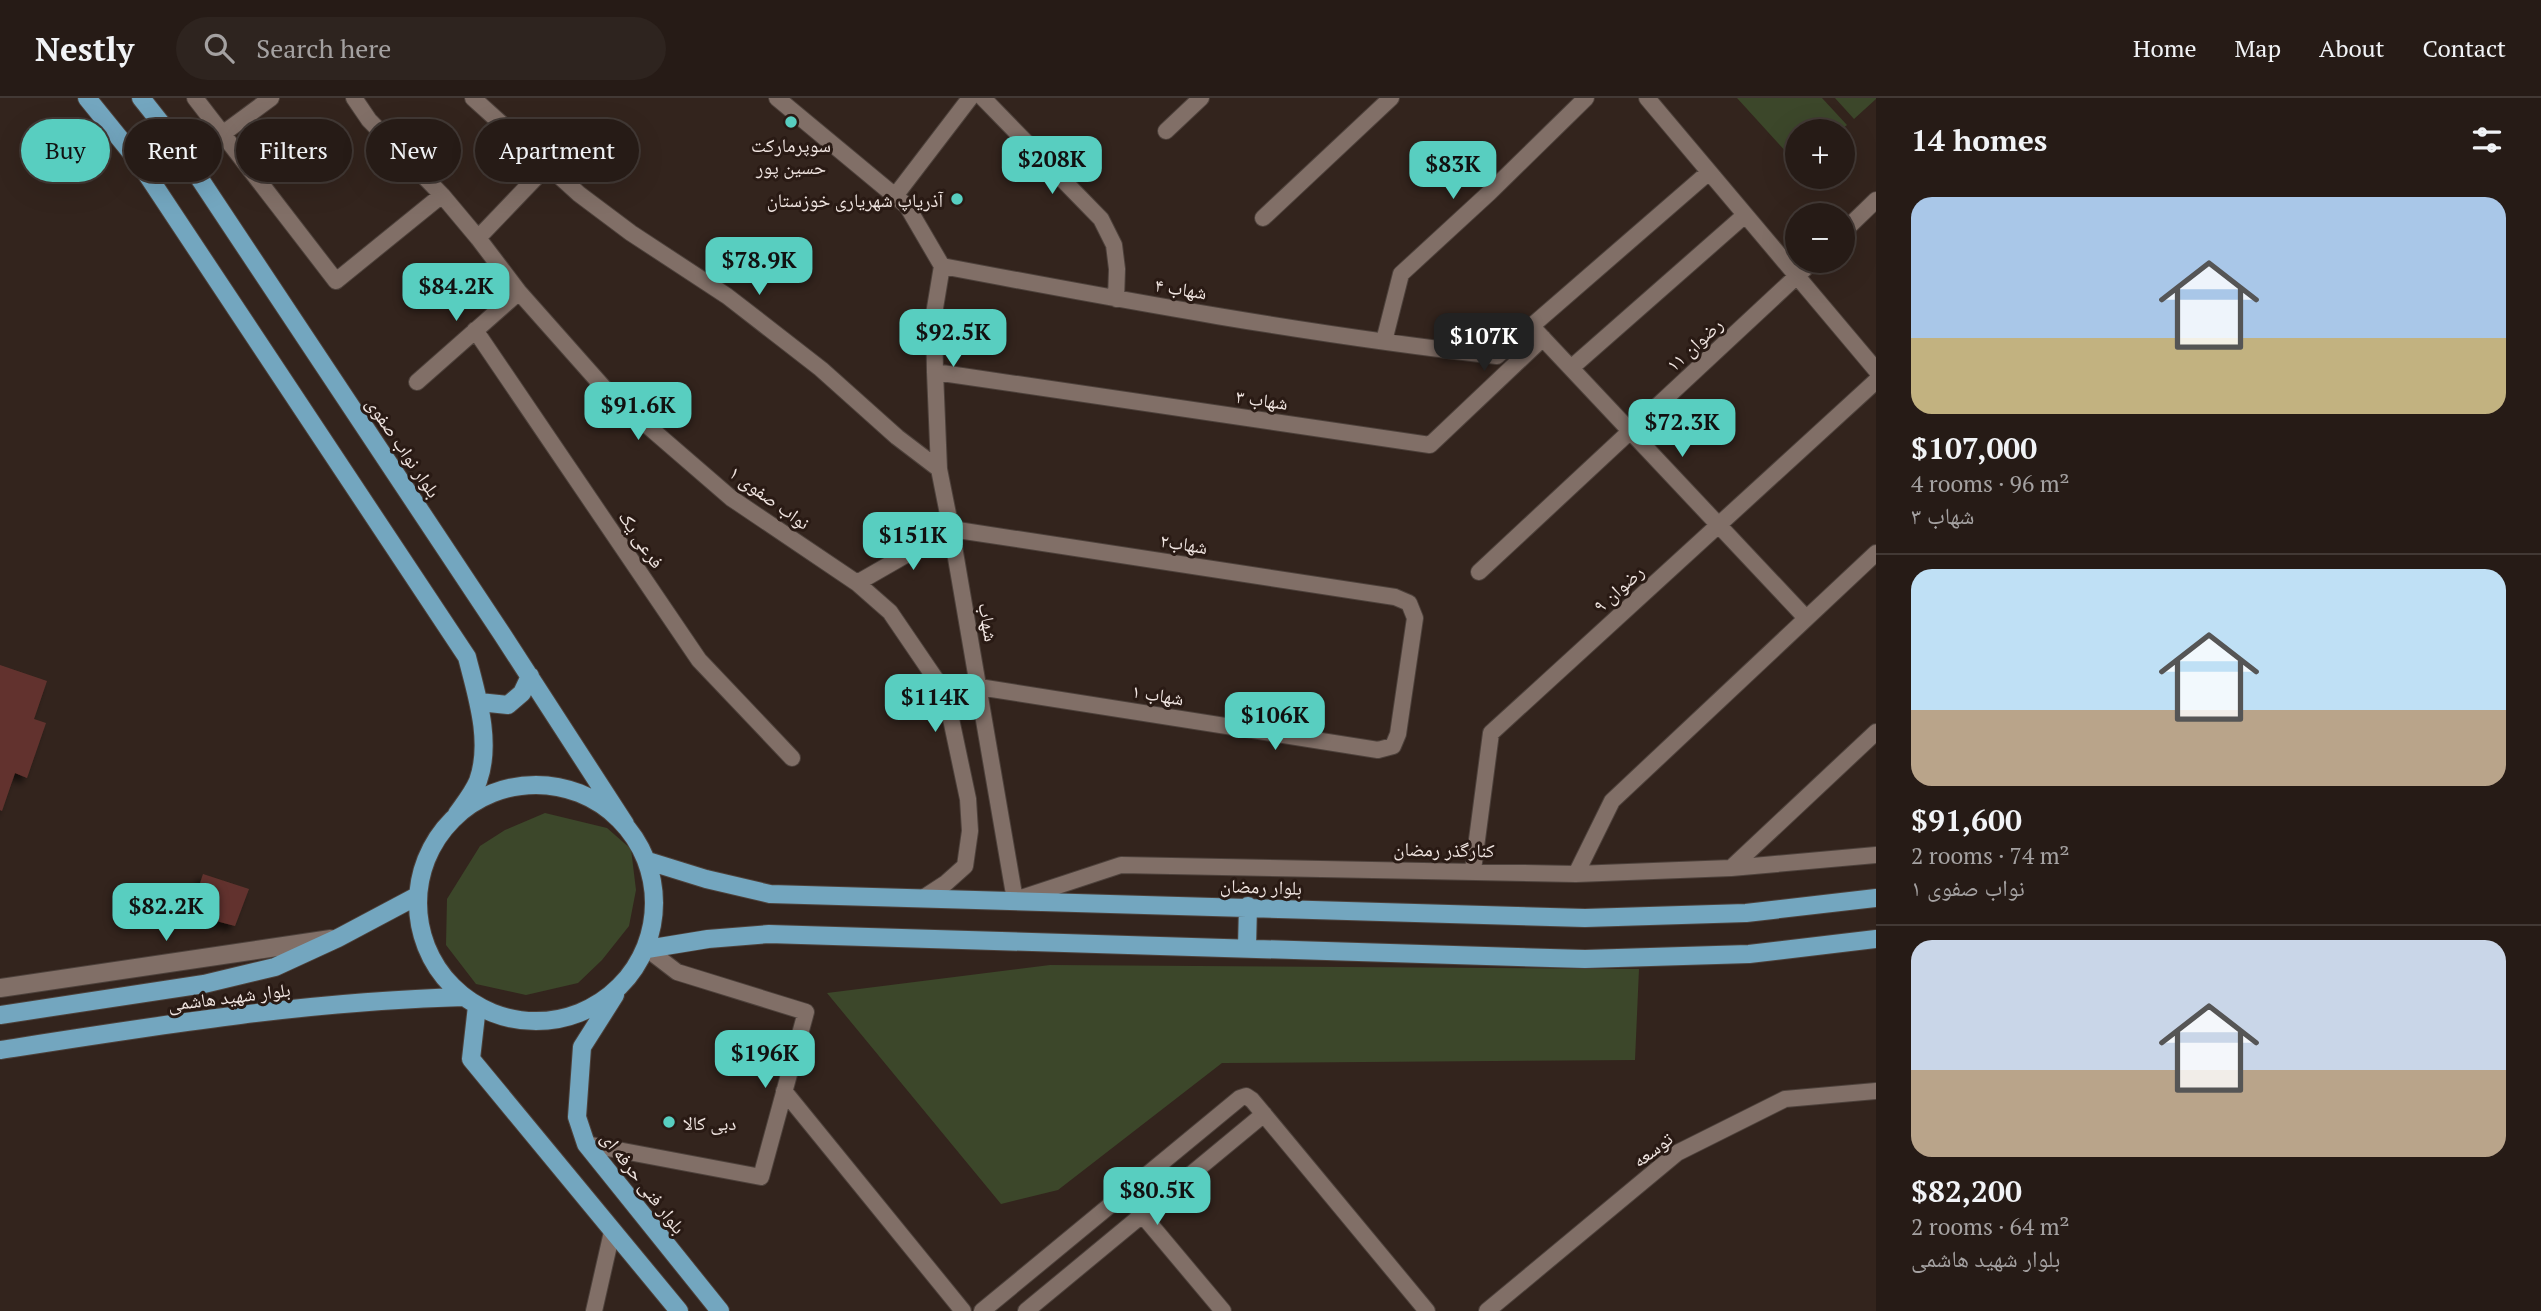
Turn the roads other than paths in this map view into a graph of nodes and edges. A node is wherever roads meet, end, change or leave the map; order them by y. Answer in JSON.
{"nodes":[{"id":1,"x":87,"y":98,"type":"edge"},
{"id":2,"x":141,"y":98,"type":"edge"},
{"id":3,"x":195,"y":98,"type":"edge"},
{"id":4,"x":271,"y":98,"type":"edge"},
{"id":5,"x":355,"y":98,"type":"edge"},
{"id":6,"x":777,"y":98,"type":"edge"},
{"id":7,"x":970,"y":98,"type":"edge"},
{"id":8,"x":983,"y":98,"type":"edge"},
{"id":9,"x":1201,"y":98,"type":"edge"},
{"id":10,"x":1391,"y":98,"type":"edge"},
{"id":11,"x":1586,"y":98,"type":"edge"},
{"id":12,"x":1647,"y":98,"type":"edge"},
{"id":13,"x":481,"y":100,"type":"edge"},
{"id":14,"x":157,"y":119,"type":"edge"},
{"id":15,"x":210,"y":119,"type":"edge"},
{"id":16,"x":500,"y":119,"type":"edge"},
{"id":17,"x":1166,"y":131,"type":"dead end"},
{"id":18,"x":222,"y":135,"type":"joint"},
{"id":19,"x":1709,"y":172,"type":"junction"},
{"id":20,"x":202,"y":182,"type":"edge"},
{"id":21,"x":532,"y":182,"type":"edge"},
{"id":22,"x":565,"y":182,"type":"edge"},
{"id":23,"x":442,"y":195,"type":"junction"},
{"id":24,"x":895,"y":196,"type":"junction"},
{"id":25,"x":1876,"y":200,"type":"edge"},
{"id":26,"x":1745,"y":215,"type":"junction"},
{"id":27,"x":1264,"y":218,"type":"dead end"},
{"id":28,"x":1855,"y":220,"type":"edge"},
{"id":29,"x":478,"y":238,"type":"junction"},
{"id":30,"x":942,"y":266,"type":"junction"},
{"id":31,"x":1800,"y":273,"type":"edge"},
{"id":32,"x":1797,"y":276,"type":"junction"},
{"id":33,"x":519,"y":292,"type":"junction"},
{"id":34,"x":1116,"y":299,"type":"junction"},
{"id":35,"x":1532,"y":326,"type":"junction"},
{"id":36,"x":475,"y":330,"type":"junction"},
{"id":37,"x":1543,"y":338,"type":"junction"},
{"id":38,"x":1384,"y":341,"type":"junction"},
{"id":39,"x":1572,"y":368,"type":"junction"},
{"id":40,"x":1876,"y":370,"type":"edge"},
{"id":41,"x":935,"y":372,"type":"junction"},
{"id":42,"x":1876,"y":381,"type":"edge"},
{"id":43,"x":417,"y":382,"type":"dead end"},
{"id":44,"x":1631,"y":432,"type":"junction"},
{"id":45,"x":939,"y":469,"type":"junction"},
{"id":46,"x":1718,"y":525,"type":"junction"},
{"id":47,"x":951,"y":529,"type":"junction"},
{"id":48,"x":1876,"y":553,"type":"edge"},
{"id":49,"x":1479,"y":572,"type":"dead end"},
{"id":50,"x":857,"y":583,"type":"junction"},
{"id":51,"x":1409,"y":603,"type":"joint"},
{"id":52,"x":1806,"y":618,"type":"junction"},
{"id":53,"x":530,"y":676,"type":"junction"},
{"id":54,"x":979,"y":687,"type":"junction"},
{"id":55,"x":479,"y":702,"type":"junction"},
{"id":56,"x":1876,"y":732,"type":"edge"},
{"id":57,"x":792,"y":758,"type":"dead end"},
{"id":58,"x":457,"y":814,"type":"junction"},
{"id":59,"x":625,"y":824,"type":"junction"},
{"id":60,"x":1876,"y":855,"type":"edge"},
{"id":61,"x":648,"y":861,"type":"junction"},
{"id":62,"x":1731,"y":868,"type":"junction"},
{"id":63,"x":1473,"y":870,"type":"junction"},
{"id":64,"x":1576,"y":874,"type":"junction"},
{"id":65,"x":417,"y":896,"type":"junction"},
{"id":66,"x":923,"y":898,"type":"junction"},
{"id":67,"x":1876,"y":898,"type":"edge"},
{"id":68,"x":1015,"y":900,"type":"junction"},
{"id":69,"x":1248,"y":906,"type":"junction"},
{"id":70,"x":338,"y":938,"type":"junction"},
{"id":71,"x":1876,"y":939,"type":"edge"},
{"id":72,"x":1247,"y":947,"type":"junction"},
{"id":73,"x":647,"y":949,"type":"junction"},
{"id":74,"x":0,"y":988,"type":"edge"},
{"id":75,"x":619,"y":990,"type":"junction"},
{"id":76,"x":471,"y":1002,"type":"junction"},
{"id":77,"x":0,"y":1015,"type":"edge"},
{"id":78,"x":0,"y":1050,"type":"edge"},
{"id":79,"x":784,"y":1091,"type":"junction"},
{"id":80,"x":1876,"y":1091,"type":"edge"},
{"id":81,"x":1264,"y":1114,"type":"junction"},
{"id":82,"x":586,"y":1144,"type":"junction"},
{"id":83,"x":1124,"y":1193,"type":"junction"},
{"id":84,"x":1142,"y":1215,"type":"junction"},
{"id":85,"x":612,"y":1232,"type":"junction"},
{"id":86,"x":1037,"y":1308,"type":"edge"},
{"id":87,"x":594,"y":1311,"type":"edge"},
{"id":88,"x":679,"y":1311,"type":"edge"},
{"id":89,"x":720,"y":1311,"type":"edge"},
{"id":90,"x":962,"y":1311,"type":"edge"},
{"id":91,"x":982,"y":1311,"type":"edge"},
{"id":92,"x":1223,"y":1311,"type":"edge"},
{"id":93,"x":1427,"y":1311,"type":"edge"},
{"id":94,"x":1487,"y":1311,"type":"edge"}],
"edges":[{"from":1,"to":55,"type":"main road"},
{"from":2,"to":14,"type":"main road","name":"بلوار نواب صفوی"},
{"from":3,"to":15,"type":"street"},
{"from":4,"to":18,"type":"street"},
{"from":5,"to":23,"type":"street","name":"نواب صفوی ۱"},
{"from":6,"to":24,"type":"street"},
{"from":7,"to":24,"type":"street"},
{"from":8,"to":34,"type":"street"},
{"from":9,"to":17,"type":"street"},
{"from":10,"to":27,"type":"street"},
{"from":11,"to":38,"type":"street"},
{"from":12,"to":19,"type":"street"},
{"from":13,"to":16,"type":"street"},
{"from":18,"to":23,"type":"street"},
{"from":19,"to":26,"type":"street"},
{"from":19,"to":35,"type":"street","name":"شهاب ۴"},
{"from":20,"to":53,"type":"main road","name":"بلوار نواب صفوی"},
{"from":21,"to":29,"type":"street"},
{"from":22,"to":45,"type":"street"},
{"from":23,"to":29,"type":"street","name":"نواب صفوی ۱"},
{"from":24,"to":30,"type":"street"},
{"from":25,"to":28,"type":"street"},
{"from":26,"to":32,"type":"street"},
{"from":26,"to":39,"type":"street"},
{"from":29,"to":33,"type":"street","name":"نواب صفوی ۱"},
{"from":30,"to":34,"type":"street","name":"شهاب ۴"},
{"from":30,"to":41,"type":"street","name":"شهاب"},
{"from":31,"to":32,"type":"street","name":"رضوان ۱۱"},
{"from":32,"to":40,"type":"street"},
{"from":32,"to":44,"type":"street","name":"رضوان ۱۱"},
{"from":33,"to":36,"type":"street"},
{"from":33,"to":50,"type":"street","name":"نواب صفوی ۱"},
{"from":34,"to":38,"type":"street","name":"شهاب ۴"},
{"from":35,"to":37,"type":"street"},
{"from":35,"to":38,"type":"street","name":"شهاب ۴"},
{"from":36,"to":43,"type":"street"},
{"from":36,"to":57,"type":"street","name":"فرعی یک"},
{"from":37,"to":39,"type":"street"},
{"from":37,"to":41,"type":"street","name":"شهاب ۳"},
{"from":39,"to":44,"type":"street"},
{"from":41,"to":45,"type":"street","name":"شهاب"},
{"from":42,"to":46,"type":"street","name":"رضوان ۹"},
{"from":44,"to":46,"type":"street"},
{"from":44,"to":49,"type":"street","name":"رضوان ۱۱"},
{"from":45,"to":47,"type":"street","name":"شهاب"},
{"from":46,"to":52,"type":"street"},
{"from":46,"to":63,"type":"street","name":"رضوان ۹"},
{"from":47,"to":50,"type":"street"},
{"from":47,"to":51,"type":"street","name":"شهاب۲"},
{"from":47,"to":54,"type":"street","name":"شهاب"},
{"from":48,"to":52,"type":"street"},
{"from":50,"to":66,"type":"street","name":"نواب صفوی ۱"},
{"from":51,"to":54,"type":"street","name":"شهاب ۱"},
{"from":52,"to":64,"type":"street"},
{"from":53,"to":55,"type":"main road"},
{"from":53,"to":59,"type":"main road","name":"بلوار نواب صفوی"},
{"from":54,"to":68,"type":"street","name":"شهاب"},
{"from":55,"to":58,"type":"main road"},
{"from":56,"to":62,"type":"street"},
{"from":58,"to":59,"type":"main road"},
{"from":58,"to":65,"type":"main road"},
{"from":59,"to":61,"type":"main road"},
{"from":60,"to":62,"type":"street","name":"کنارگذر رمضان"},
{"from":61,"to":66,"type":"main road","name":"بلوار رمضان"},
{"from":61,"to":73,"type":"main road"},
{"from":62,"to":64,"type":"street","name":"کنارگذر رمضان"},
{"from":63,"to":64,"type":"street","name":"کنارگذر رمضان"},
{"from":63,"to":68,"type":"street","name":"کنارگذر رمضان"},
{"from":65,"to":70,"type":"main road","name":"بلوار شهید هاشمی"},
{"from":65,"to":76,"type":"main road"},
{"from":66,"to":68,"type":"main road","name":"بلوار رمضان"},
{"from":67,"to":69,"type":"main road","name":"بلوار رمضان"},
{"from":68,"to":69,"type":"main road","name":"بلوار رمضان"},
{"from":69,"to":72,"type":"main road"},
{"from":70,"to":74,"type":"street"},
{"from":70,"to":77,"type":"main road","name":"بلوار شهید هاشمی"},
{"from":71,"to":72,"type":"main road"},
{"from":72,"to":73,"type":"main road"},
{"from":73,"to":75,"type":"main road"},
{"from":73,"to":79,"type":"street"},
{"from":75,"to":76,"type":"main road"},
{"from":75,"to":82,"type":"main road","name":"بلوار فنی حرفه ای"},
{"from":76,"to":78,"type":"main road","name":"بلوار شهید هاشمی"},
{"from":76,"to":85,"type":"main road"},
{"from":79,"to":82,"type":"street"},
{"from":79,"to":90,"type":"street"},
{"from":80,"to":94,"type":"street","name":"توسعه"},
{"from":81,"to":83,"type":"street"},
{"from":81,"to":84,"type":"street"},
{"from":81,"to":93,"type":"street"},
{"from":82,"to":89,"type":"main road","name":"بلوار فنی حرفه ای"},
{"from":83,"to":84,"type":"street"},
{"from":83,"to":91,"type":"street"},
{"from":84,"to":86,"type":"street"},
{"from":84,"to":92,"type":"street"},
{"from":85,"to":87,"type":"street"},
{"from":85,"to":88,"type":"main road"}]}
